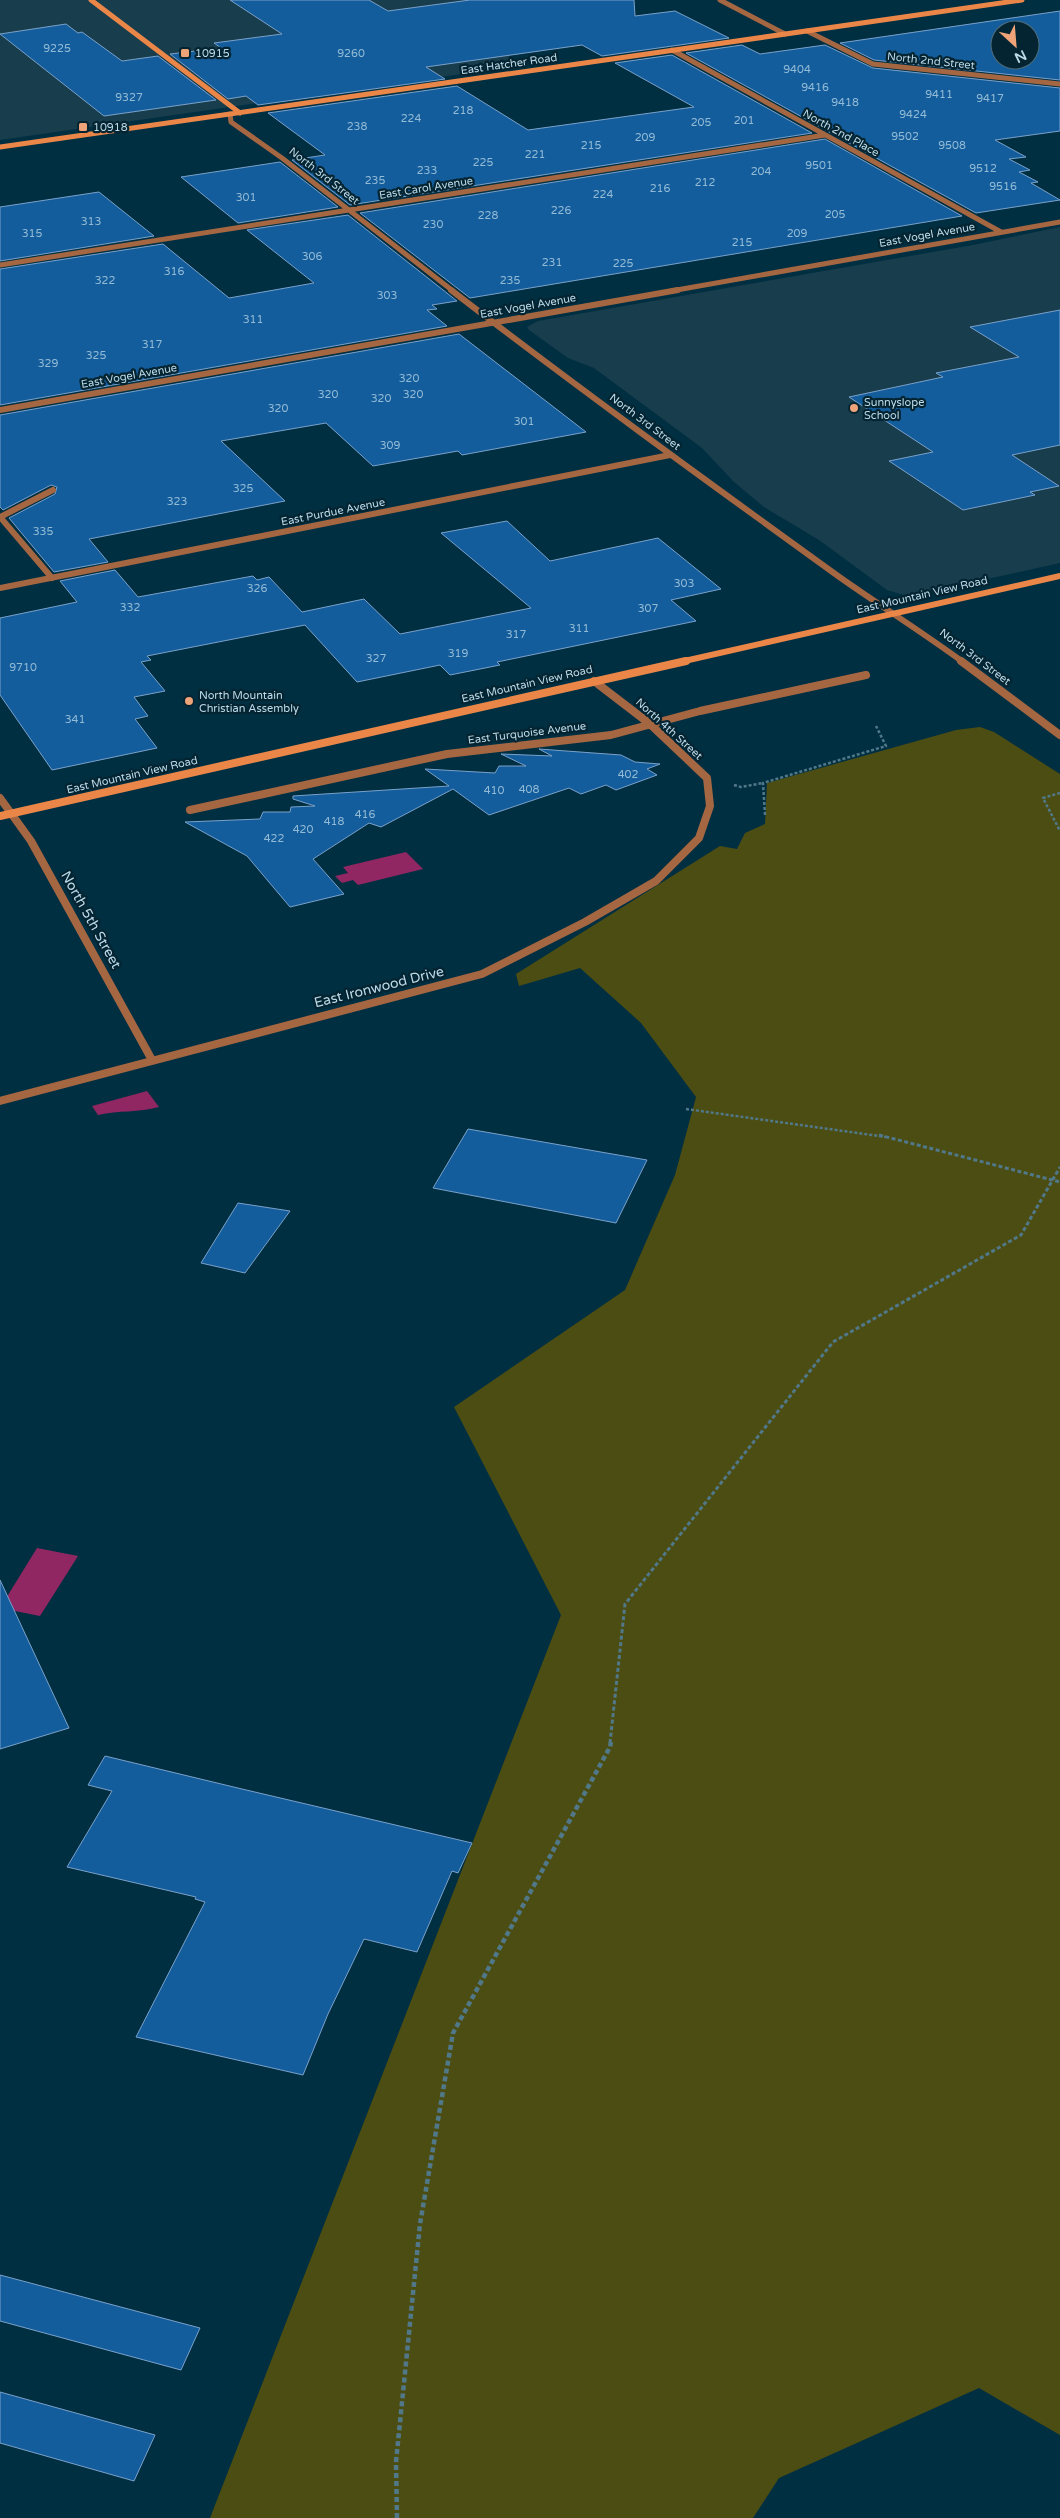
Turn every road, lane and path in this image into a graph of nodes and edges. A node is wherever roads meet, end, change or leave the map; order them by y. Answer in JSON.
{"nodes":[{"id":1,"x":91,"y":0,"type":"edge"},
{"id":2,"x":720,"y":0,"type":"edge"},
{"id":3,"x":1022,"y":0,"type":"edge"},
{"id":4,"x":807,"y":31,"type":"junction"},
{"id":5,"x":785,"y":34,"type":"junction"},
{"id":6,"x":672,"y":50,"type":"junction"},
{"id":7,"x":1060,"y":84,"type":"edge"},
{"id":8,"x":240,"y":113,"type":"junction"},
{"id":9,"x":230,"y":114,"type":"junction"},
{"id":10,"x":825,"y":135,"type":"junction"},
{"id":11,"x":0,"y":147,"type":"edge"},
{"id":12,"x":350,"y":210,"type":"junction"},
{"id":13,"x":1060,"y":222,"type":"edge"},
{"id":14,"x":1001,"y":232,"type":"junction"},
{"id":15,"x":0,"y":265,"type":"edge"},
{"id":16,"x":493,"y":322,"type":"junction"},
{"id":17,"x":0,"y":410,"type":"edge"},
{"id":18,"x":670,"y":455,"type":"junction"},
{"id":19,"x":53,"y":490,"type":"dead end"},
{"id":20,"x":1060,"y":576,"type":"edge"},
{"id":21,"x":52,"y":578,"type":"junction"},
{"id":22,"x":0,"y":588,"type":"edge"},
{"id":23,"x":894,"y":614,"type":"junction"},
{"id":24,"x":866,"y":675,"type":"dead end"},
{"id":25,"x":594,"y":680,"type":"junction"},
{"id":26,"x":650,"y":724,"type":"junction"},
{"id":27,"x":876,"y":726,"type":"dead end"},
{"id":28,"x":1060,"y":735,"type":"edge"},
{"id":29,"x":1060,"y":792,"type":"edge"},
{"id":30,"x":0,"y":798,"type":"edge"},
{"id":31,"x":710,"y":806,"type":"joint"},
{"id":32,"x":190,"y":810,"type":"dead end"},
{"id":33,"x":12,"y":814,"type":"junction"},
{"id":34,"x":765,"y":815,"type":"dead end"},
{"id":35,"x":0,"y":816,"type":"edge"},
{"id":36,"x":1060,"y":831,"type":"edge"},
{"id":37,"x":152,"y":1060,"type":"junction"},
{"id":38,"x":0,"y":1101,"type":"edge"},
{"id":39,"x":686,"y":1109,"type":"dead end"},
{"id":40,"x":1060,"y":1167,"type":"edge"},
{"id":41,"x":1055,"y":1179,"type":"junction"},
{"id":42,"x":1060,"y":1182,"type":"edge"},
{"id":43,"x":397,"y":2518,"type":"edge"}],
"edges":[{"from":1,"to":8,"type":"street"},
{"from":2,"to":5,"type":"street"},
{"from":3,"to":4,"type":"street","name":"East Hatcher Road"},
{"from":4,"to":5,"type":"street","name":"East Hatcher Road"},
{"from":4,"to":7,"type":"street","name":"North 2nd Street"},
{"from":5,"to":6,"type":"street","name":"East Hatcher Road"},
{"from":6,"to":8,"type":"street","name":"East Hatcher Road"},
{"from":6,"to":10,"type":"street","name":"North 2nd Place"},
{"from":8,"to":9,"type":"street","name":"East Hatcher Road"},
{"from":9,"to":11,"type":"street","name":"East Hatcher Road"},
{"from":9,"to":12,"type":"street","name":"North 3rd Street"},
{"from":10,"to":12,"type":"street","name":"East Carol Avenue"},
{"from":10,"to":14,"type":"street","name":"North 2nd Place"},
{"from":12,"to":15,"type":"street","name":"East Carol Avenue"},
{"from":12,"to":16,"type":"street","name":"North 3rd Street"},
{"from":13,"to":14,"type":"street","name":"East Vogel Avenue"},
{"from":14,"to":16,"type":"street","name":"East Vogel Avenue"},
{"from":16,"to":17,"type":"street","name":"East Vogel Avenue"},
{"from":16,"to":18,"type":"street","name":"North 3rd Street"},
{"from":18,"to":21,"type":"street","name":"East Purdue Avenue"},
{"from":18,"to":23,"type":"street","name":"North 3rd Street"},
{"from":19,"to":21,"type":"street"},
{"from":20,"to":23,"type":"street","name":"East Mountain View Road"},
{"from":21,"to":22,"type":"street","name":"East Purdue Avenue"},
{"from":23,"to":25,"type":"street","name":"East Mountain View Road"},
{"from":23,"to":28,"type":"street","name":"North 3rd Street"},
{"from":24,"to":26,"type":"street","name":"East Turquoise Avenue"},
{"from":25,"to":26,"type":"street","name":"North 4th Street"},
{"from":25,"to":33,"type":"street","name":"East Mountain View Road"},
{"from":26,"to":31,"type":"street","name":"North 4th Street"},
{"from":26,"to":32,"type":"street","name":"East Turquoise Avenue"},
{"from":27,"to":34,"type":"path"},
{"from":29,"to":36,"type":"path"},
{"from":30,"to":33,"type":"street","name":"North 5th Street"},
{"from":31,"to":37,"type":"street","name":"East Ironwood Drive"},
{"from":33,"to":35,"type":"street","name":"East Mountain View Road"},
{"from":33,"to":37,"type":"street","name":"North 5th Street"},
{"from":37,"to":38,"type":"street","name":"East Ironwood Drive"},
{"from":39,"to":41,"type":"path"},
{"from":40,"to":41,"type":"path"},
{"from":41,"to":42,"type":"path"},
{"from":41,"to":43,"type":"path"}]}
